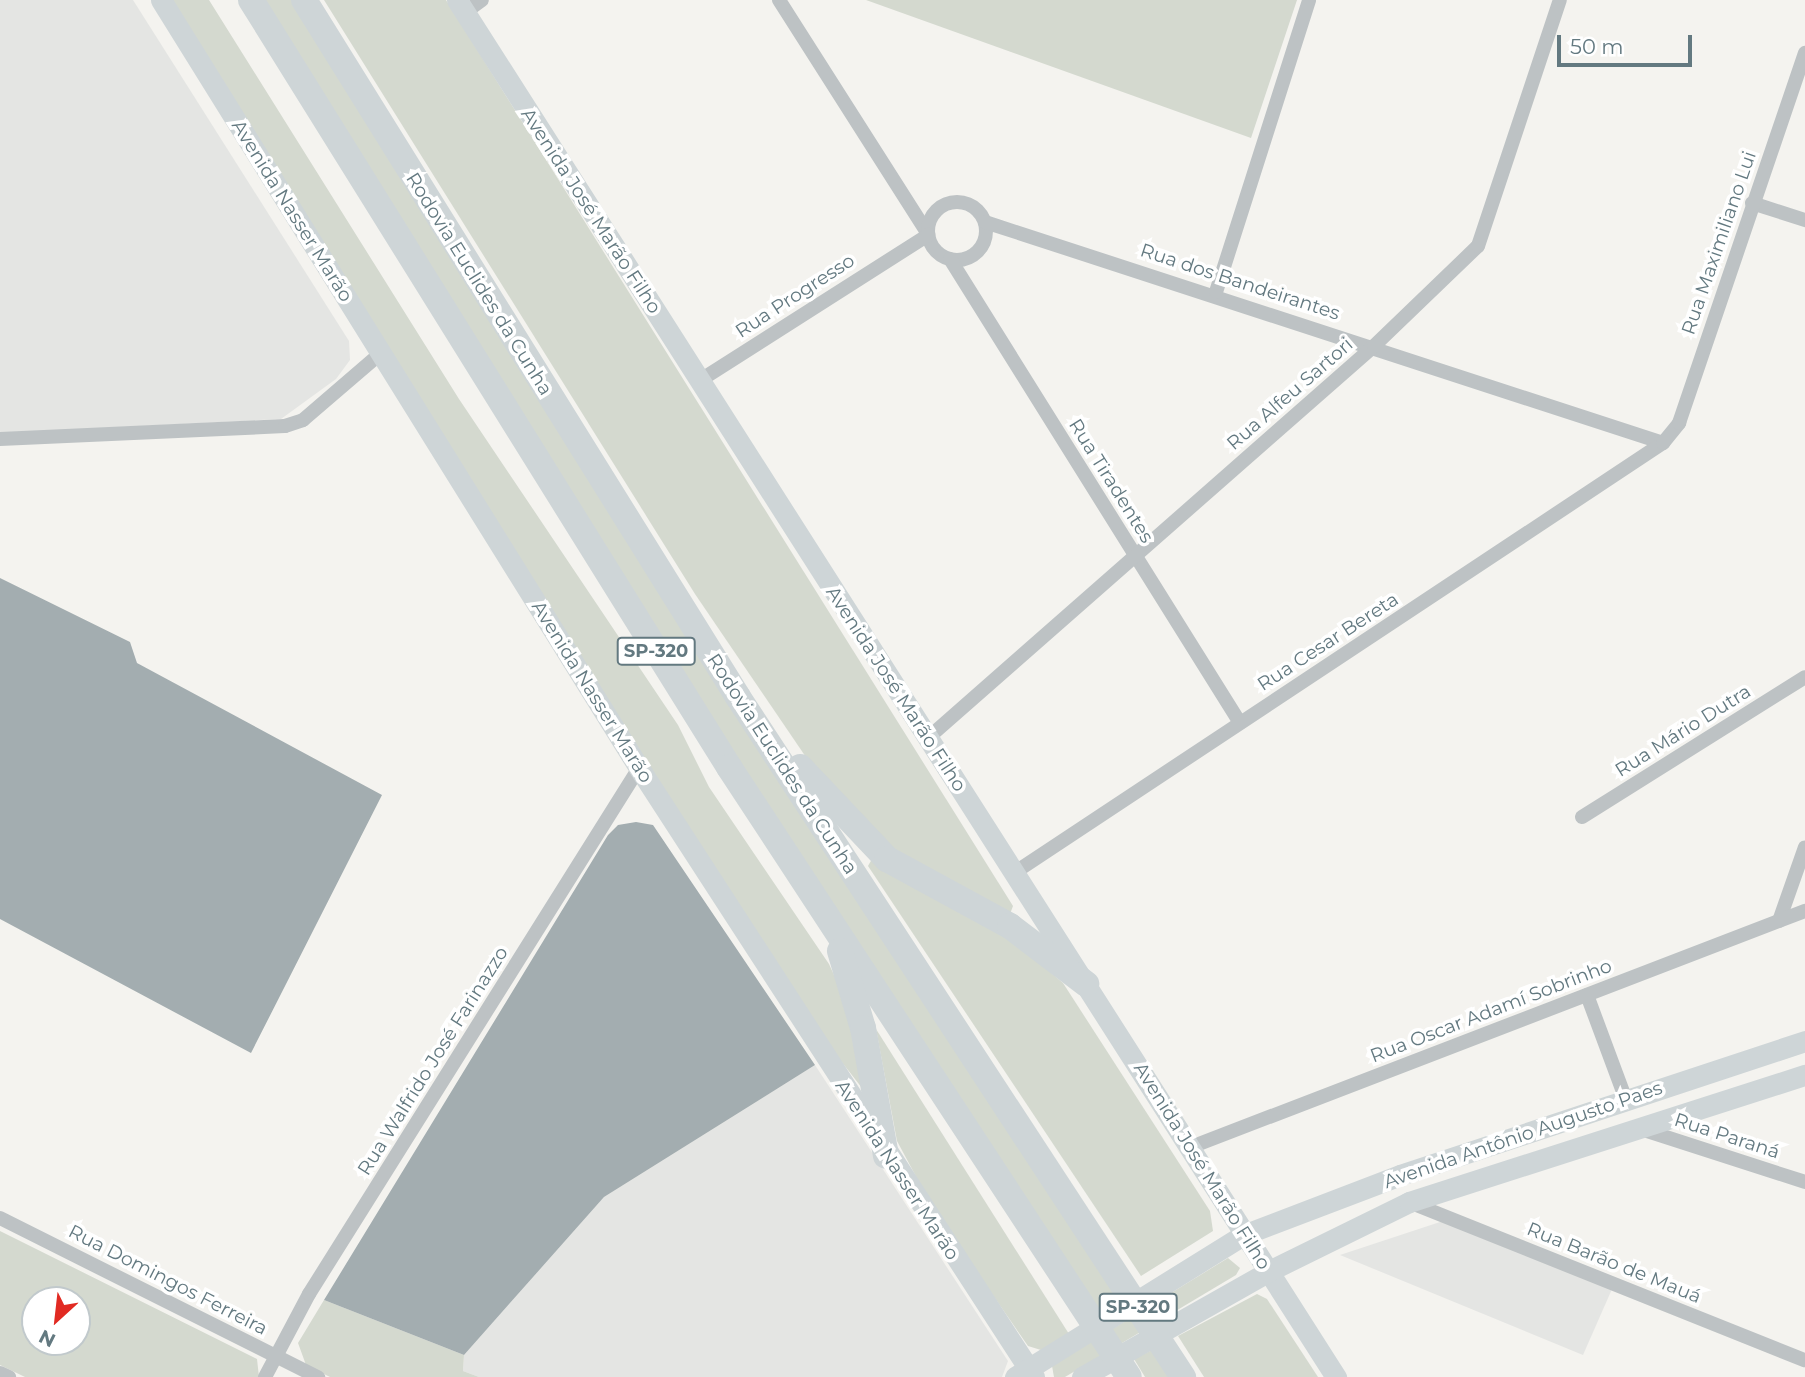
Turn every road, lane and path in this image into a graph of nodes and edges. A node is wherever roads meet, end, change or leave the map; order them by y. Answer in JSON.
{"nodes":[{"id":1,"x":161,"y":0,"type":"edge"},
{"id":2,"x":251,"y":0,"type":"edge"},
{"id":3,"x":304,"y":0,"type":"edge"},
{"id":4,"x":482,"y":0,"type":"edge"},
{"id":5,"x":779,"y":0,"type":"edge"},
{"id":6,"x":1308,"y":0,"type":"edge"},
{"id":7,"x":1560,"y":0,"type":"edge"},
{"id":8,"x":460,"y":6,"type":"edge"},
{"id":9,"x":1805,"y":53,"type":"edge"},
{"id":10,"x":1752,"y":203,"type":"junction"},
{"id":11,"x":1805,"y":220,"type":"edge"},
{"id":12,"x":985,"y":222,"type":"junction"},
{"id":13,"x":1003,"y":230,"type":"junction"},
{"id":14,"x":929,"y":238,"type":"junction"},
{"id":15,"x":984,"y":242,"type":"junction"},
{"id":16,"x":950,"y":259,"type":"junction"},
{"id":17,"x":1216,"y":292,"type":"junction"},
{"id":18,"x":1374,"y":346,"type":"junction"},
{"id":19,"x":381,"y":353,"type":"junction"},
{"id":20,"x":699,"y":381,"type":"junction"},
{"id":21,"x":0,"y":439,"type":"edge"},
{"id":22,"x":1663,"y":443,"type":"junction"},
{"id":23,"x":1134,"y":556,"type":"junction"},
{"id":24,"x":1805,"y":677,"type":"edge"},
{"id":25,"x":738,"y":697,"type":"junction"},
{"id":26,"x":1240,"y":723,"type":"junction"},
{"id":27,"x":928,"y":738,"type":"junction"},
{"id":28,"x":639,"y":768,"type":"junction"},
{"id":29,"x":1582,"y":817,"type":"dead end"},
{"id":30,"x":1805,"y":847,"type":"edge"},
{"id":31,"x":1014,"y":873,"type":"junction"},
{"id":32,"x":1805,"y":911,"type":"edge"},
{"id":33,"x":1779,"y":921,"type":"junction"},
{"id":34,"x":832,"y":923,"type":"junction"},
{"id":35,"x":1086,"y":984,"type":"junction"},
{"id":36,"x":1587,"y":995,"type":"junction"},
{"id":37,"x":1805,"y":1041,"type":"edge"},
{"id":38,"x":1805,"y":1075,"type":"edge"},
{"id":39,"x":1626,"y":1100,"type":"junction"},
{"id":40,"x":1637,"y":1127,"type":"junction"},
{"id":41,"x":1191,"y":1147,"type":"junction"},
{"id":42,"x":887,"y":1156,"type":"junction"},
{"id":43,"x":1400,"y":1175,"type":"junction"},
{"id":44,"x":1805,"y":1182,"type":"edge"},
{"id":45,"x":1409,"y":1202,"type":"junction"},
{"id":46,"x":0,"y":1218,"type":"edge"},
{"id":47,"x":1243,"y":1235,"type":"junction"},
{"id":48,"x":1269,"y":1271,"type":"junction"},
{"id":49,"x":276,"y":1356,"type":"junction"},
{"id":50,"x":1805,"y":1360,"type":"edge"},
{"id":51,"x":0,"y":1373,"type":"edge"},
{"id":52,"x":1026,"y":1374,"type":"edge"},
{"id":53,"x":9,"y":1377,"type":"edge"},
{"id":54,"x":265,"y":1377,"type":"edge"},
{"id":55,"x":318,"y":1377,"type":"edge"},
{"id":56,"x":1082,"y":1377,"type":"edge"},
{"id":57,"x":1129,"y":1377,"type":"edge"},
{"id":58,"x":1183,"y":1377,"type":"edge"},
{"id":59,"x":1336,"y":1377,"type":"edge"}],
"edges":[{"from":1,"to":19,"type":"main road","name":"Avenida Nasser Marão"},
{"from":2,"to":34,"type":"highway","number":"SP-320"},
{"from":3,"to":25,"type":"highway","name":"Rodovia Euclides da Cunha","number":"SP-320"},
{"from":4,"to":8,"type":"street"},
{"from":5,"to":14,"type":"street"},
{"from":6,"to":17,"type":"street"},
{"from":7,"to":18,"type":"street","name":"Rua Alfeu Sartori"},
{"from":8,"to":20,"type":"main road","name":"Avenida José Marão Filho"},
{"from":9,"to":10,"type":"street","name":"Rua Maximiliano Lui"},
{"from":10,"to":11,"type":"street"},
{"from":10,"to":22,"type":"street","name":"Rua Maximiliano Lui"},
{"from":12,"to":13,"type":"street","name":"Rua dos Bandeirantes"},
{"from":12,"to":14,"type":"street"},
{"from":12,"to":15,"type":"street"},
{"from":13,"to":15,"type":"street"},
{"from":13,"to":17,"type":"street","name":"Rua dos Bandeirantes"},
{"from":14,"to":16,"type":"street"},
{"from":14,"to":20,"type":"street","name":"Rua Progresso"},
{"from":15,"to":16,"type":"street"},
{"from":16,"to":23,"type":"street","name":"Rua Tiradentes"},
{"from":17,"to":18,"type":"street","name":"Rua dos Bandeirantes"},
{"from":18,"to":22,"type":"street","name":"Rua dos Bandeirantes"},
{"from":18,"to":23,"type":"street","name":"Rua Alfeu Sartori"},
{"from":19,"to":21,"type":"street"},
{"from":19,"to":28,"type":"main road","name":"Avenida Nasser Marão"},
{"from":20,"to":27,"type":"main road","name":"Avenida José Marão Filho"},
{"from":22,"to":26,"type":"street","name":"Rua Cesar Bereta"},
{"from":23,"to":26,"type":"street","name":"Rua Tiradentes"},
{"from":23,"to":27,"type":"street","name":"Rua Alfeu Sartori"},
{"from":24,"to":29,"type":"street","name":"Rua Mário Dutra"},
{"from":25,"to":35,"type":"highway"},
{"from":25,"to":58,"type":"highway","name":"Rodovia Euclides da Cunha","number":"SP-320"},
{"from":26,"to":31,"type":"street","name":"Rua Cesar Bereta"},
{"from":27,"to":31,"type":"main road","name":"Avenida José Marão Filho"},
{"from":28,"to":42,"type":"main road","name":"Avenida Nasser Marão"},
{"from":28,"to":49,"type":"street","name":"Rua Walfrido José Farinazzo"},
{"from":30,"to":33,"type":"street"},
{"from":31,"to":35,"type":"main road","name":"Avenida José Marão Filho"},
{"from":32,"to":33,"type":"street","name":"Rua Oscar Adamí Sobrinho"},
{"from":33,"to":36,"type":"street","name":"Rua Oscar Adamí Sobrinho"},
{"from":34,"to":42,"type":"highway"},
{"from":34,"to":57,"type":"highway","number":"SP-320"},
{"from":35,"to":41,"type":"main road","name":"Avenida José Marão Filho"},
{"from":36,"to":39,"type":"street"},
{"from":36,"to":41,"type":"street","name":"Rua Oscar Adamí Sobrinho"},
{"from":37,"to":39,"type":"main road","name":"Avenida Antônio Augusto Paes"},
{"from":38,"to":40,"type":"main road","name":"Avenida Antônio Augusto Paes"},
{"from":39,"to":40,"type":"main road"},
{"from":39,"to":43,"type":"main road","name":"Avenida Antônio Augusto Paes"},
{"from":40,"to":44,"type":"street","name":"Rua Paraná"},
{"from":40,"to":45,"type":"main road","name":"Avenida Antônio Augusto Paes"},
{"from":41,"to":47,"type":"main road","name":"Avenida José Marão Filho"},
{"from":42,"to":52,"type":"main road","name":"Avenida Nasser Marão"},
{"from":43,"to":45,"type":"main road"},
{"from":43,"to":47,"type":"main road","name":"Avenida Antônio Augusto Paes"},
{"from":45,"to":48,"type":"main road","name":"Avenida Antônio Augusto Paes"},
{"from":45,"to":50,"type":"street","name":"Rua Barão de Mauá"},
{"from":46,"to":49,"type":"street","name":"Rua Domingos Ferreira"},
{"from":47,"to":48,"type":"main road","name":"Avenida José Marão Filho"},
{"from":47,"to":52,"type":"main road","name":"Avenida Antônio Augusto Paes"},
{"from":48,"to":56,"type":"main road","name":"Avenida Antônio Augusto Paes"},
{"from":48,"to":59,"type":"main road","name":"Avenida José Marão Filho"},
{"from":49,"to":54,"type":"street","name":"Rua Walfrido José Farinazzo"},
{"from":49,"to":55,"type":"street","name":"Rua Domingos Ferreira"},
{"from":51,"to":53,"type":"street"}]}
